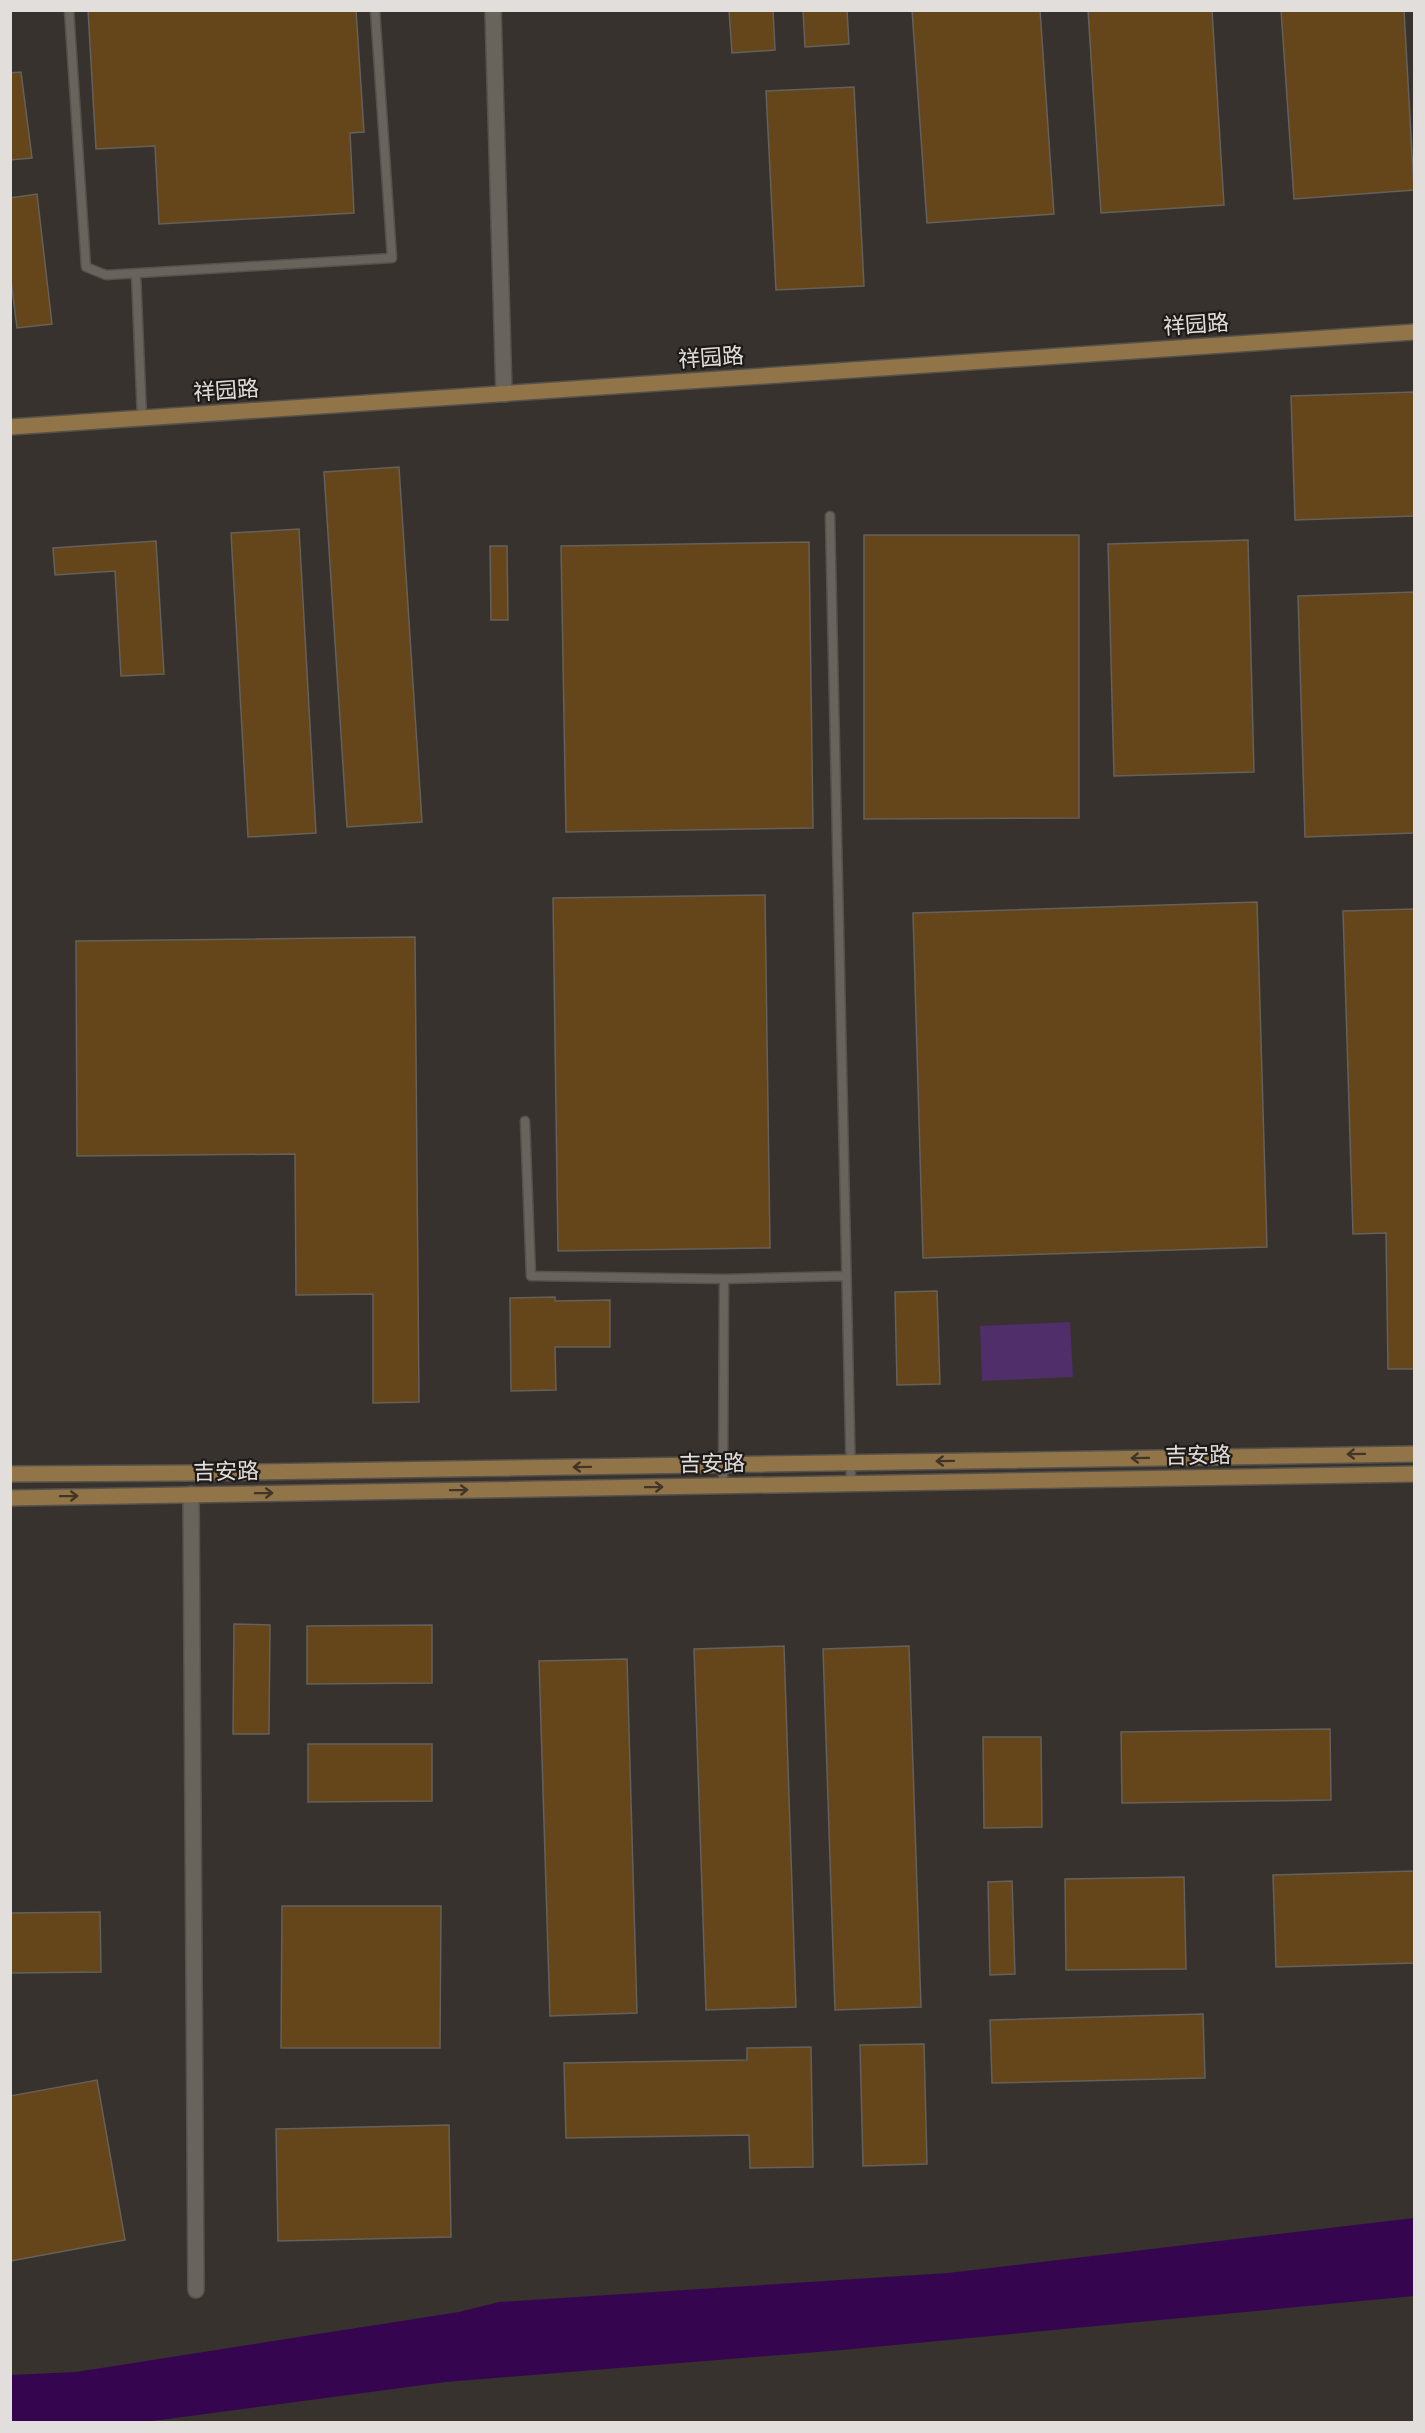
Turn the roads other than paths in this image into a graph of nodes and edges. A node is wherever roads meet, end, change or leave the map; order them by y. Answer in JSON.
{"nodes":[{"id":1,"x":69,"y":10,"type":"edge"},
{"id":2,"x":375,"y":10,"type":"edge"},
{"id":3,"x":493,"y":10,"type":"edge"},
{"id":4,"x":136,"y":274,"type":"junction"},
{"id":5,"x":1414,"y":332,"type":"edge"},
{"id":6,"x":504,"y":394,"type":"junction"},
{"id":7,"x":142,"y":418,"type":"junction"},
{"id":8,"x":10,"y":428,"type":"edge"},
{"id":9,"x":830,"y":516,"type":"dead end"},
{"id":10,"x":525,"y":1121,"type":"dead end"},
{"id":11,"x":846,"y":1276,"type":"junction"},
{"id":12,"x":724,"y":1279,"type":"junction"},
{"id":13,"x":1414,"y":1454,"type":"edge"},
{"id":14,"x":851,"y":1462,"type":"junction"},
{"id":15,"x":723,"y":1464,"type":"junction"},
{"id":16,"x":10,"y":1474,"type":"edge"},
{"id":17,"x":1414,"y":1474,"type":"edge"},
{"id":18,"x":851,"y":1483,"type":"junction"},
{"id":19,"x":723,"y":1486,"type":"junction"},
{"id":20,"x":191,"y":1494,"type":"junction"},
{"id":21,"x":10,"y":1497,"type":"edge"},
{"id":22,"x":196,"y":2290,"type":"dead end"}],
"edges":[{"from":1,"to":4,"type":"lane"},
{"from":2,"to":4,"type":"lane"},
{"from":3,"to":6,"type":"street"},
{"from":4,"to":7,"type":"lane"},
{"from":5,"to":6,"type":"street","name":"祥园路"},
{"from":6,"to":7,"type":"street","name":"祥园路"},
{"from":7,"to":8,"type":"street","name":"祥园路"},
{"from":9,"to":11,"type":"lane"},
{"from":10,"to":12,"type":"lane"},
{"from":11,"to":12,"type":"lane"},
{"from":11,"to":14,"type":"lane"},
{"from":12,"to":15,"type":"lane"},
{"from":13,"to":14,"type":"street","name":"吉安路","one_way":true},
{"from":14,"to":15,"type":"street","name":"吉安路"},
{"from":14,"to":18,"type":"lane"},
{"from":15,"to":16,"type":"street","name":"吉安路","one_way":true},
{"from":15,"to":19,"type":"lane"},
{"from":17,"to":18,"type":"street","name":"吉安路"},
{"from":18,"to":19,"type":"street","name":"吉安路"},
{"from":20,"to":19,"type":"street","name":"吉安路","one_way":true},
{"from":21,"to":20,"type":"street","name":"吉安路","one_way":true},
{"from":20,"to":22,"type":"street"}]}
